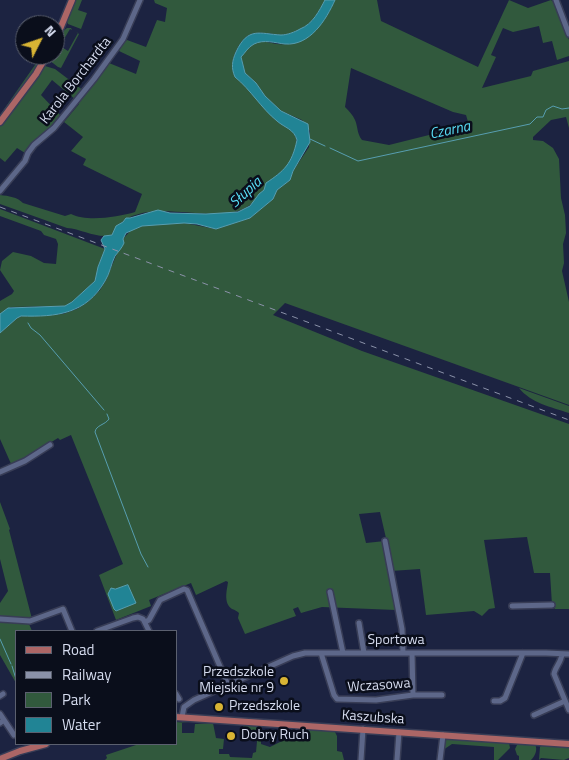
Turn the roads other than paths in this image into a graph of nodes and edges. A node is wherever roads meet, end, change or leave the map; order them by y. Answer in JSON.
{"nodes":[{"id":1,"x":72,"y":0,"type":"edge"},
{"id":2,"x":140,"y":0,"type":"edge"},
{"id":3,"x":556,"y":0,"type":"edge"},
{"id":4,"x":65,"y":17,"type":"edge"},
{"id":5,"x":569,"y":34,"type":"edge"},
{"id":6,"x":41,"y":65,"type":"edge"},
{"id":7,"x":0,"y":122,"type":"edge"},
{"id":8,"x":0,"y":191,"type":"edge"},
{"id":9,"x":50,"y":445,"type":"dead end"},
{"id":10,"x":0,"y":472,"type":"edge"},
{"id":11,"x":385,"y":541,"type":"dead end"},
{"id":12,"x":330,"y":592,"type":"dead end"},
{"id":13,"x":552,"y":605,"type":"dead end"},
{"id":14,"x":512,"y":606,"type":"dead end"},
{"id":15,"x":0,"y":619,"type":"edge"},
{"id":16,"x":145,"y":622,"type":"junction"},
{"id":17,"x":358,"y":623,"type":"dead end"},
{"id":18,"x":72,"y":630,"type":"edge"},
{"id":19,"x":100,"y":630,"type":"edge"},
{"id":20,"x":149,"y":630,"type":"edge"},
{"id":21,"x":364,"y":652,"type":"junction"},
{"id":22,"x":523,"y":652,"type":"junction"},
{"id":23,"x":321,"y":653,"type":"junction"},
{"id":24,"x":344,"y":653,"type":"junction"},
{"id":25,"x":403,"y":653,"type":"junction"},
{"id":26,"x":412,"y":653,"type":"junction"},
{"id":27,"x":562,"y":654,"type":"junction"},
{"id":28,"x":569,"y":654,"type":"edge"},
{"id":29,"x":228,"y":685,"type":"junction"},
{"id":30,"x":413,"y":695,"type":"junction"},
{"id":31,"x":442,"y":695,"type":"dead end"},
{"id":32,"x":494,"y":701,"type":"dead end"},
{"id":33,"x":565,"y":701,"type":"junction"},
{"id":34,"x":569,"y":710,"type":"edge"},
{"id":35,"x":0,"y":714,"type":"edge"},
{"id":36,"x":534,"y":715,"type":"dead end"},
{"id":37,"x":179,"y":717,"type":"edge"},
{"id":38,"x":2,"y":721,"type":"edge"},
{"id":39,"x":363,"y":729,"type":"junction"},
{"id":40,"x":399,"y":732,"type":"junction"},
{"id":41,"x":14,"y":734,"type":"dead end"},
{"id":42,"x":443,"y":735,"type":"junction"},
{"id":43,"x":569,"y":744,"type":"edge"},
{"id":44,"x":42,"y":745,"type":"edge"},
{"id":45,"x":0,"y":759,"type":"edge"},
{"id":46,"x":361,"y":760,"type":"edge"},
{"id":47,"x":396,"y":760,"type":"edge"},
{"id":48,"x":440,"y":760,"type":"edge"}],
"edges":[{"from":1,"to":4,"type":"main road"},
{"from":2,"to":8,"type":"street","name":"Karola Borchardta"},
{"from":3,"to":5,"type":"street"},
{"from":6,"to":7,"type":"main road"},
{"from":9,"to":10,"type":"street"},
{"from":11,"to":25,"type":"street"},
{"from":12,"to":24,"type":"street"},
{"from":13,"to":14,"type":"street"},
{"from":15,"to":18,"type":"street"},
{"from":16,"to":19,"type":"street"},
{"from":16,"to":20,"type":"street"},
{"from":16,"to":29,"type":"street"},
{"from":17,"to":21,"type":"street"},
{"from":21,"to":24,"type":"street","name":"Sportowa"},
{"from":21,"to":25,"type":"street","name":"Sportowa"},
{"from":22,"to":26,"type":"street","name":"Sportowa"},
{"from":22,"to":27,"type":"street","name":"Sportowa"},
{"from":22,"to":32,"type":"street"},
{"from":23,"to":24,"type":"street","name":"Sportowa"},
{"from":23,"to":29,"type":"street","name":"Sportowa"},
{"from":23,"to":30,"type":"street","name":"Wczasowa"},
{"from":25,"to":26,"type":"street","name":"Sportowa"},
{"from":26,"to":30,"type":"street"},
{"from":27,"to":28,"type":"street","name":"Sportowa"},
{"from":27,"to":33,"type":"street"},
{"from":29,"to":37,"type":"street","name":"Sportowa"},
{"from":30,"to":31,"type":"street","name":"Wczasowa"},
{"from":33,"to":34,"type":"street"},
{"from":33,"to":36,"type":"street"},
{"from":35,"to":38,"type":"street"},
{"from":37,"to":39,"type":"main road","name":"Kaszubska"},
{"from":38,"to":41,"type":"street"},
{"from":39,"to":40,"type":"main road","name":"Kaszubska"},
{"from":39,"to":46,"type":"street"},
{"from":40,"to":42,"type":"main road","name":"Kaszubska"},
{"from":40,"to":47,"type":"street"},
{"from":42,"to":43,"type":"main road","name":"Kaszubska"},
{"from":42,"to":48,"type":"street"},
{"from":44,"to":45,"type":"main road"}]}
